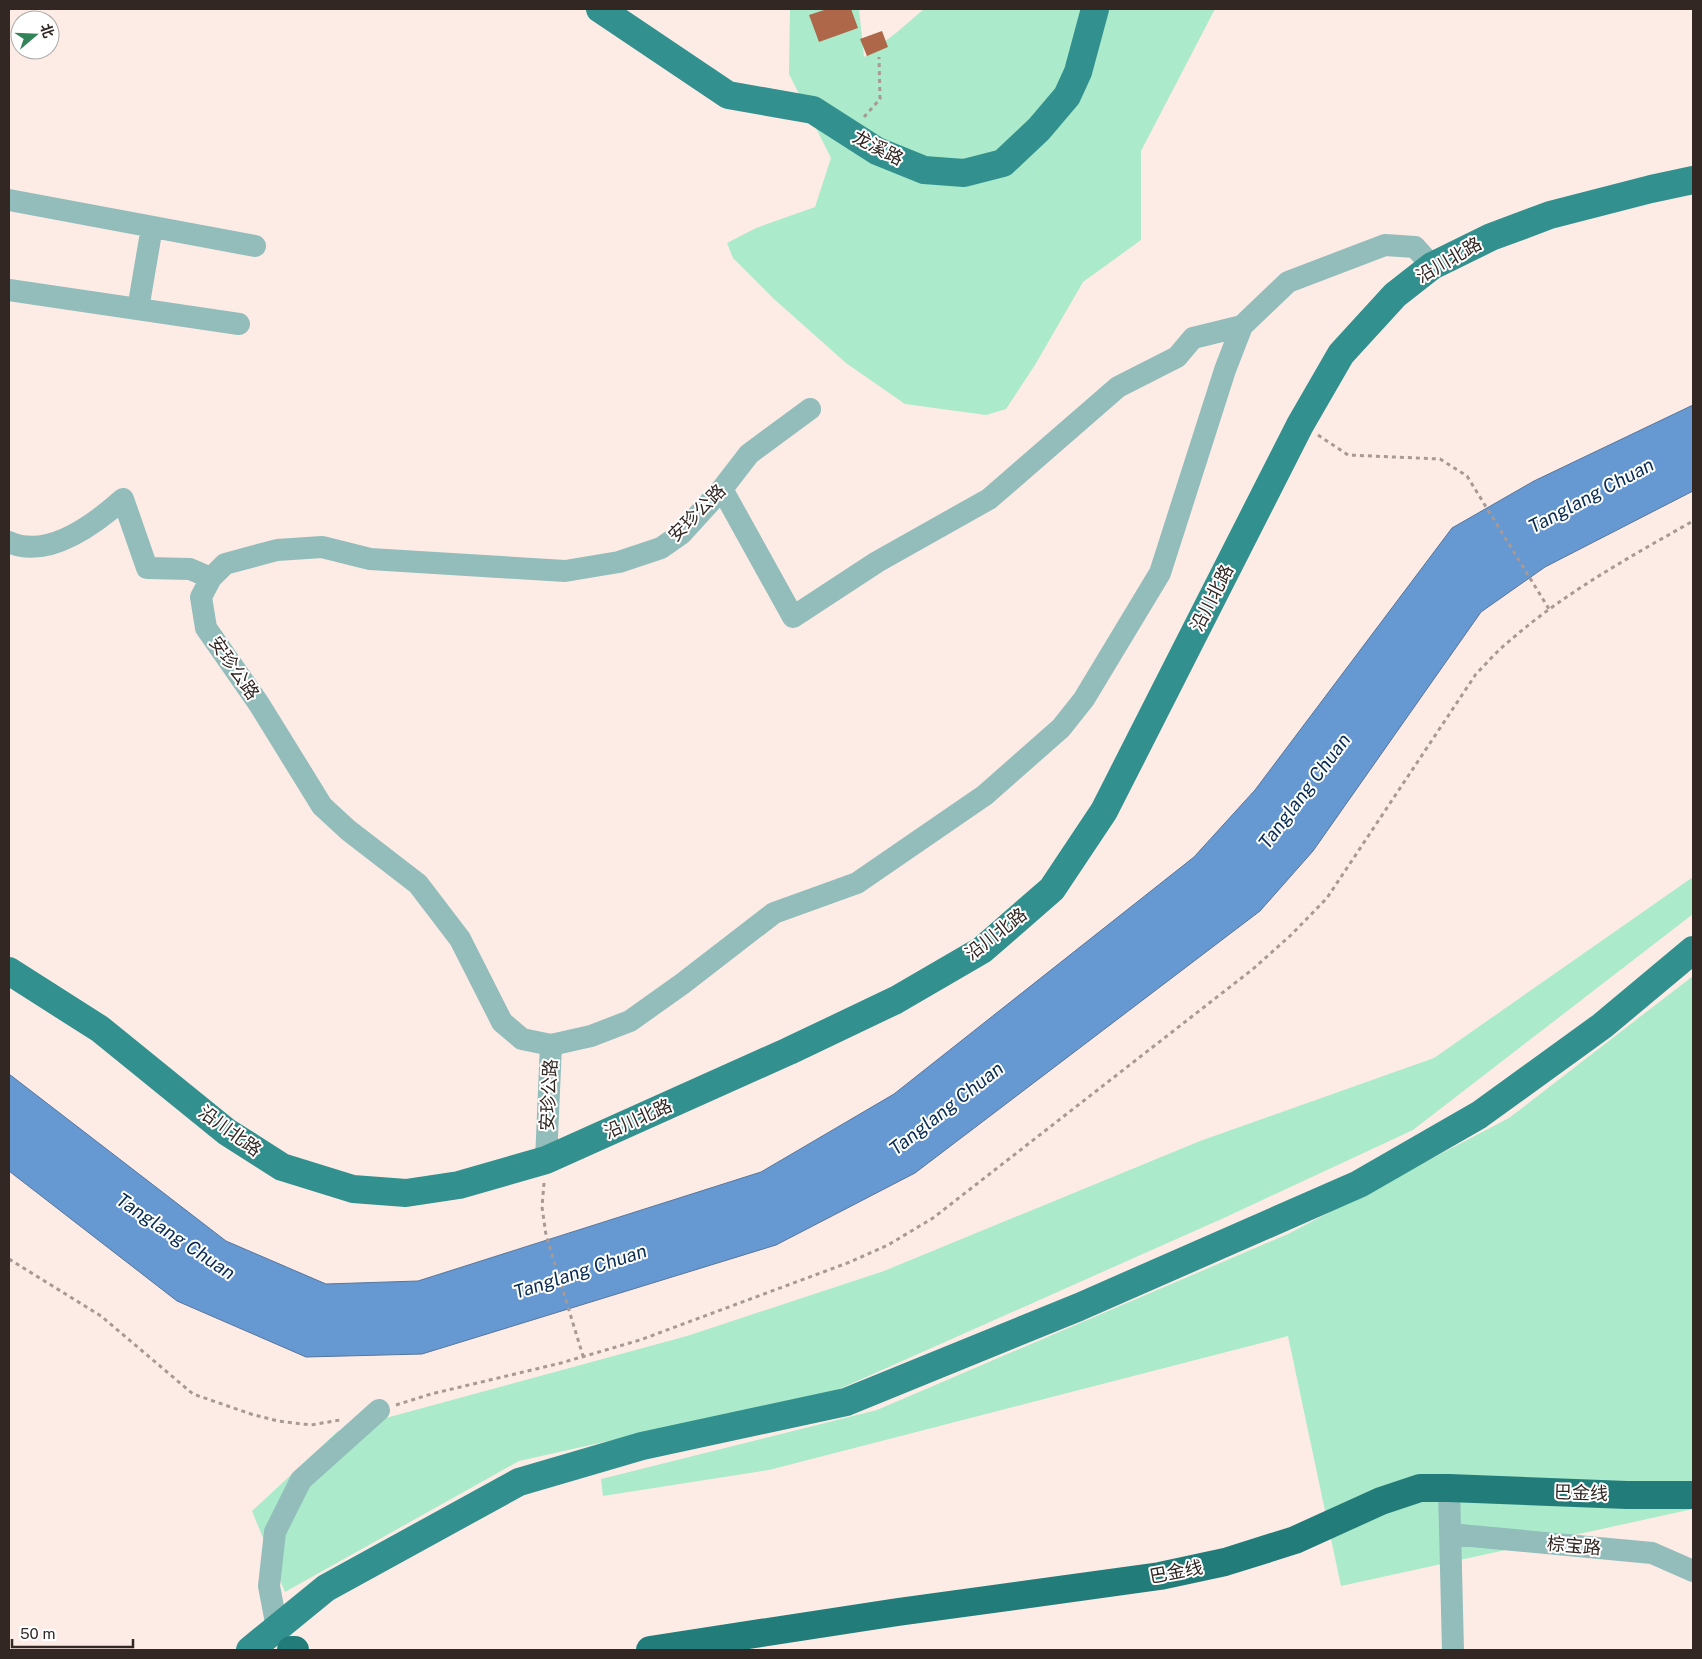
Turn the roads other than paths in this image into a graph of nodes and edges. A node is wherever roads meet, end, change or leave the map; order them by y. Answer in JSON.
{"nodes":[{"id":1,"x":600,"y":9,"type":"edge"},
{"id":2,"x":1095,"y":9,"type":"edge"},
{"id":3,"x":1693,"y":180,"type":"edge"},
{"id":4,"x":9,"y":200,"type":"edge"},
{"id":5,"x":152,"y":227,"type":"junction"},
{"id":6,"x":255,"y":246,"type":"dead end"},
{"id":7,"x":1432,"y":266,"type":"junction"},
{"id":8,"x":9,"y":290,"type":"edge"},
{"id":9,"x":138,"y":309,"type":"junction"},
{"id":10,"x":239,"y":324,"type":"dead end"},
{"id":11,"x":1242,"y":326,"type":"junction"},
{"id":12,"x":810,"y":409,"type":"dead end"},
{"id":13,"x":722,"y":489,"type":"junction"},
{"id":14,"x":9,"y":542,"type":"edge"},
{"id":15,"x":211,"y":578,"type":"junction"},
{"id":16,"x":1693,"y":950,"type":"edge"},
{"id":17,"x":9,"y":971,"type":"edge"},
{"id":18,"x":551,"y":1045,"type":"junction"},
{"id":19,"x":546,"y":1160,"type":"junction"},
{"id":20,"x":379,"y":1410,"type":"road end"},
{"id":21,"x":1449,"y":1488,"type":"junction"},
{"id":22,"x":1693,"y":1495,"type":"edge"},
{"id":23,"x":1450,"y":1534,"type":"junction"},
{"id":24,"x":1693,"y":1571,"type":"edge"},
{"id":25,"x":288,"y":1643,"type":"edge"},
{"id":26,"x":250,"y":1650,"type":"edge"},
{"id":27,"x":650,"y":1650,"type":"edge"},
{"id":28,"x":1453,"y":1650,"type":"edge"}],
"edges":[{"from":1,"to":2,"type":"main road","name":"龙溪路"},
{"from":3,"to":7,"type":"main road","name":"沿川北路"},
{"from":4,"to":5,"type":"street"},
{"from":5,"to":6,"type":"street"},
{"from":5,"to":9,"type":"street"},
{"from":7,"to":11,"type":"street"},
{"from":7,"to":19,"type":"main road","name":"沿川北路"},
{"from":8,"to":9,"type":"street"},
{"from":9,"to":10,"type":"street"},
{"from":11,"to":13,"type":"street"},
{"from":11,"to":18,"type":"street"},
{"from":12,"to":13,"type":"street","name":"安珍公路"},
{"from":13,"to":15,"type":"street","name":"安珍公路"},
{"from":14,"to":15,"type":"street"},
{"from":15,"to":18,"type":"street","name":"安珍公路"},
{"from":16,"to":25,"type":"main road"},
{"from":17,"to":19,"type":"main road","name":"沿川北路"},
{"from":18,"to":19,"type":"street","name":"安珍公路"},
{"from":20,"to":25,"type":"street"},
{"from":21,"to":22,"type":"highway","name":"巴金线"},
{"from":21,"to":23,"type":"street"},
{"from":21,"to":27,"type":"highway","name":"巴金线"},
{"from":23,"to":24,"type":"street","name":"棕宝路"},
{"from":23,"to":28,"type":"street"},
{"from":25,"to":26,"type":"main road"}]}
